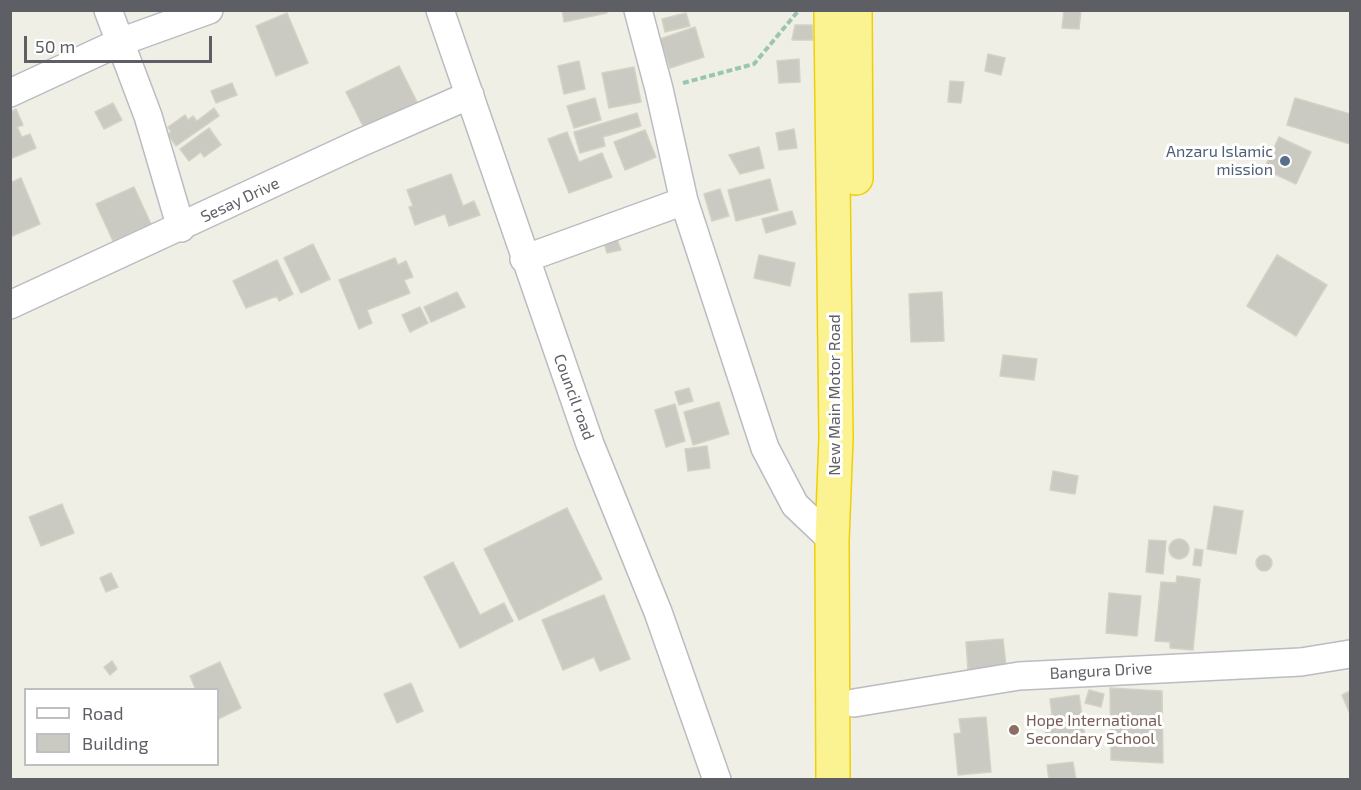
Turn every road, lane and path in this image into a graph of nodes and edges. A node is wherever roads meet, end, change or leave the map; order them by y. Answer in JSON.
{"nodes":[{"id":1,"x":108,"y":10,"type":"edge"},
{"id":2,"x":209,"y":10,"type":"edge"},
{"id":3,"x":440,"y":10,"type":"edge"},
{"id":4,"x":638,"y":10,"type":"edge"},
{"id":5,"x":799,"y":10,"type":"edge"},
{"id":6,"x":831,"y":10,"type":"edge"},
{"id":7,"x":855,"y":10,"type":"edge"},
{"id":8,"x":120,"y":42,"type":"junction"},
{"id":9,"x":659,"y":89,"type":"junction"},
{"id":10,"x":10,"y":93,"type":"edge"},
{"id":11,"x":470,"y":95,"type":"junction"},
{"id":12,"x":684,"y":201,"type":"junction"},
{"id":13,"x":181,"y":228,"type":"junction"},
{"id":14,"x":524,"y":259,"type":"junction"},
{"id":15,"x":10,"y":305,"type":"edge"},
{"id":16,"x":832,"y":540,"type":"junction"},
{"id":17,"x":1350,"y":654,"type":"edge"},
{"id":18,"x":854,"y":703,"type":"junction"},
{"id":19,"x":717,"y":780,"type":"edge"},
{"id":20,"x":833,"y":780,"type":"edge"},
{"id":21,"x":855,"y":780,"type":"edge"}],
"edges":[{"from":1,"to":8,"type":"street"},
{"from":2,"to":8,"type":"street"},
{"from":3,"to":11,"type":"street","name":"Council road"},
{"from":4,"to":9,"type":"street"},
{"from":5,"to":9,"type":"path"},
{"from":6,"to":16,"type":"highway","name":"New Main Motor Road"},
{"from":7,"to":18,"type":"highway","name":"New Main Motor Road"},
{"from":8,"to":10,"type":"street"},
{"from":8,"to":13,"type":"street"},
{"from":9,"to":12,"type":"street"},
{"from":11,"to":13,"type":"street","name":"Sesay Drive"},
{"from":11,"to":14,"type":"street","name":"Council road"},
{"from":12,"to":14,"type":"street"},
{"from":12,"to":16,"type":"street"},
{"from":13,"to":15,"type":"street","name":"Sesay Drive"},
{"from":14,"to":19,"type":"street","name":"Council road"},
{"from":16,"to":20,"type":"highway","name":"New Main Motor Road"},
{"from":17,"to":18,"type":"street","name":"Bangura Drive"},
{"from":18,"to":21,"type":"highway","name":"New Main Motor Road"}]}
